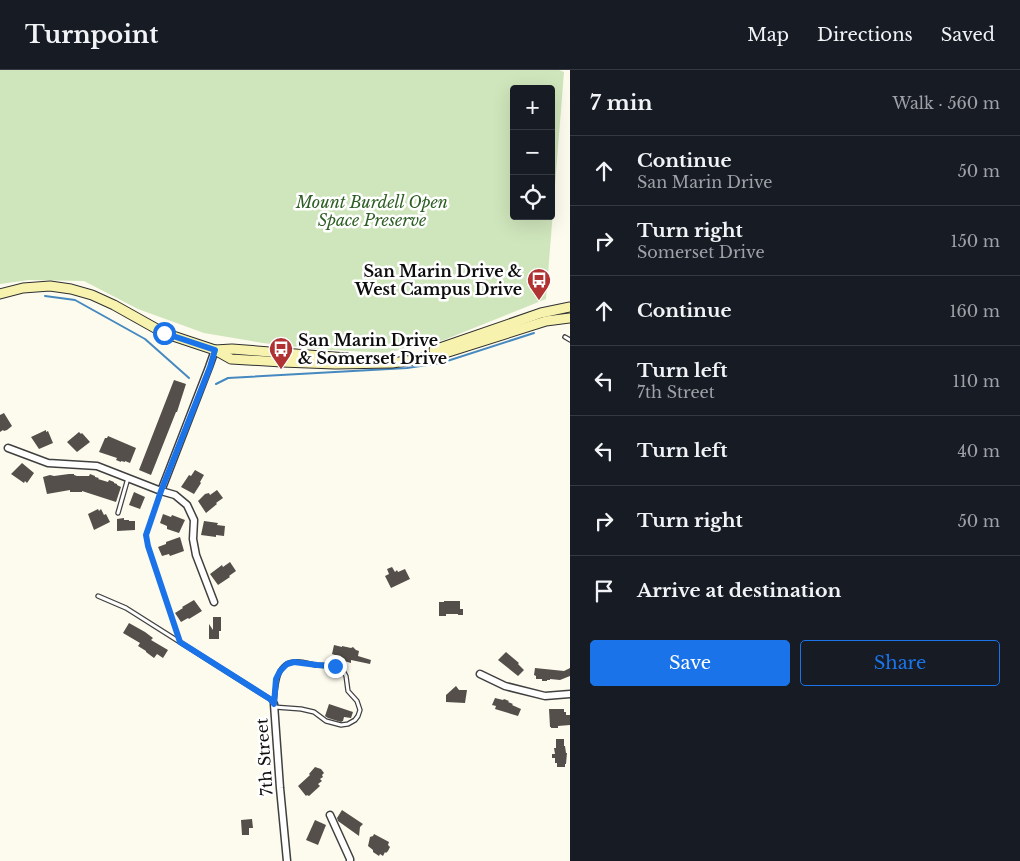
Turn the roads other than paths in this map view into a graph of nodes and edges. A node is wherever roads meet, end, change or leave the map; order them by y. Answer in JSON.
{"nodes":[{"id":1,"x":0,"y":294,"type":"edge"},
{"id":2,"x":570,"y":307,"type":"edge"},
{"id":3,"x":570,"y":318,"type":"edge"},
{"id":4,"x":565,"y":338,"type":"dead end"},
{"id":5,"x":570,"y":340,"type":"edge"},
{"id":6,"x":215,"y":350,"type":"junction"},
{"id":7,"x":8,"y":448,"type":"dead end"},
{"id":8,"x":128,"y":477,"type":"junction"},
{"id":9,"x":161,"y":491,"type":"junction"},
{"id":10,"x":118,"y":513,"type":"dead end"},
{"id":11,"x":98,"y":596,"type":"dead end"},
{"id":12,"x":214,"y":602,"type":"dead end"},
{"id":13,"x":480,"y":674,"type":"dead end"},
{"id":14,"x":570,"y":694,"type":"edge"},
{"id":15,"x":274,"y":706,"type":"junction"},
{"id":16,"x":330,"y":815,"type":"dead end"},
{"id":17,"x":287,"y":861,"type":"edge"},
{"id":18,"x":350,"y":861,"type":"edge"}],
"edges":[{"from":1,"to":6,"type":"main road"},
{"from":2,"to":6,"type":"main road"},
{"from":3,"to":6,"type":"main road"},
{"from":4,"to":5,"type":"lane"},
{"from":6,"to":9,"type":"street"},
{"from":7,"to":8,"type":"street"},
{"from":8,"to":9,"type":"street"},
{"from":8,"to":10,"type":"lane"},
{"from":9,"to":12,"type":"street"},
{"from":11,"to":15,"type":"lane","name":"7th Street"},
{"from":13,"to":14,"type":"street"},
{"from":15,"to":15,"type":"lane"},
{"from":15,"to":17,"type":"street","name":"7th Street"},
{"from":16,"to":18,"type":"street"}]}
